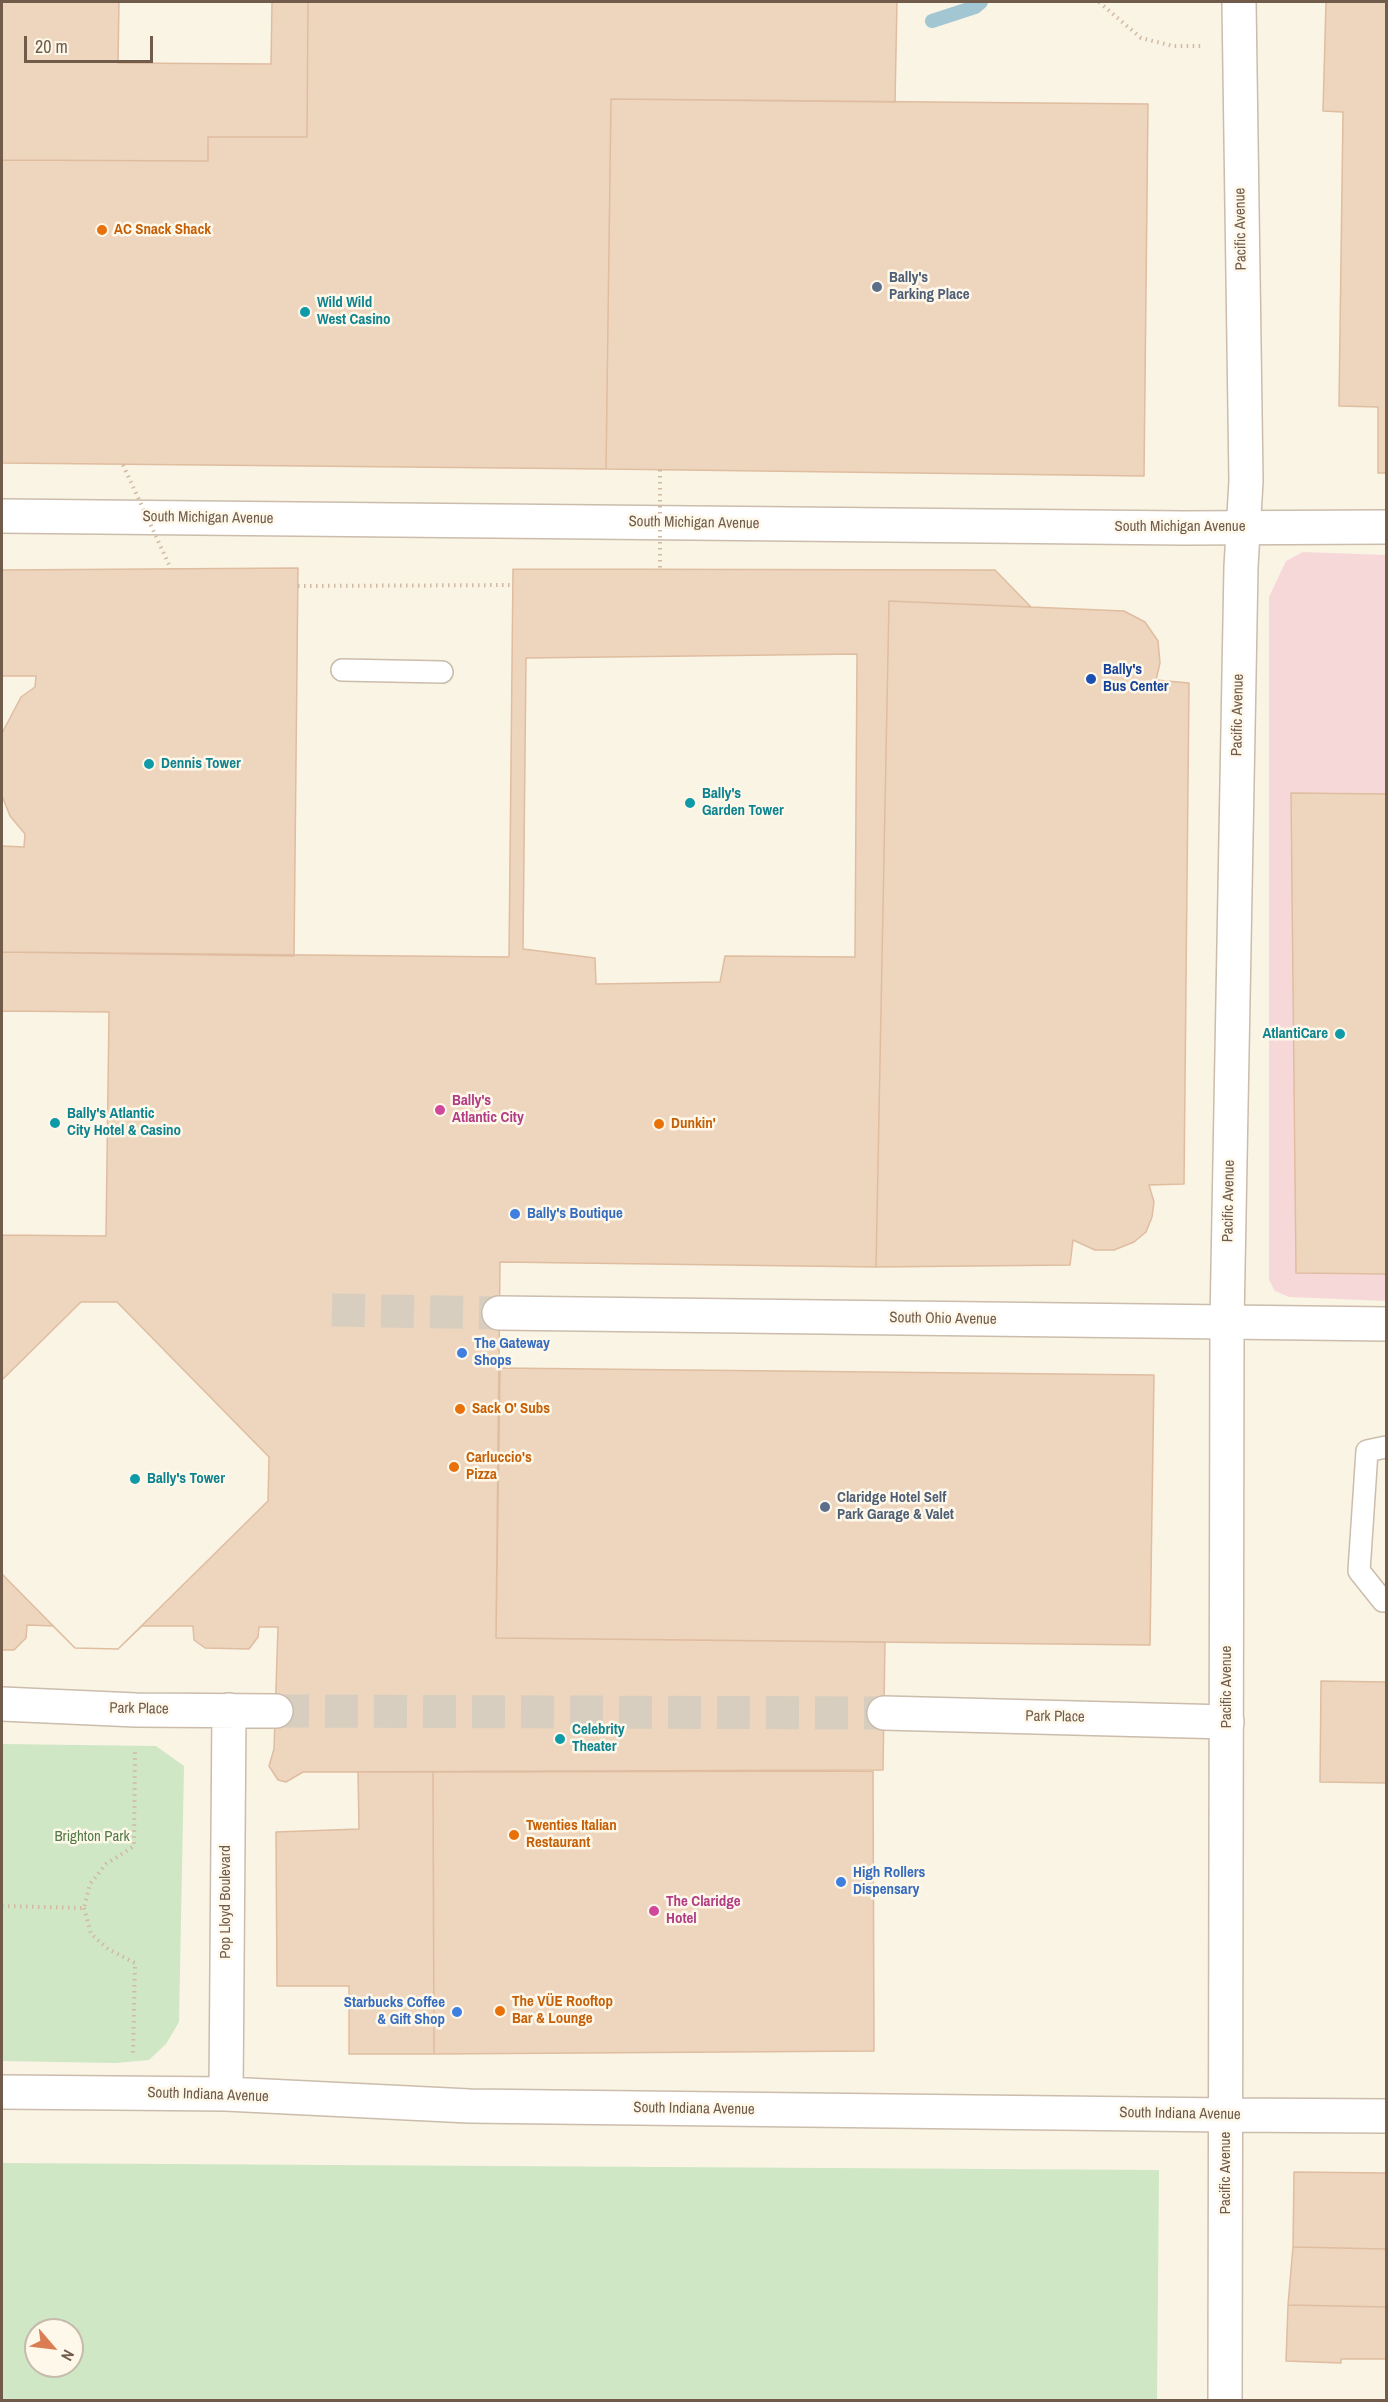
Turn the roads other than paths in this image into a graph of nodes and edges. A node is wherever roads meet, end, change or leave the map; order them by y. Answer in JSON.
{"nodes":[{"id":1,"x":1239,"y":2,"type":"edge"},
{"id":2,"x":2,"y":516,"type":"edge"},
{"id":3,"x":1386,"y":527,"type":"edge"},
{"id":4,"x":1242,"y":528,"type":"junction"},
{"id":5,"x":342,"y":670,"type":"dead end"},
{"id":6,"x":442,"y":672,"type":"dead end"},
{"id":7,"x":499,"y":1313,"type":"tunnel mouth"},
{"id":8,"x":1227,"y":1322,"type":"junction"},
{"id":9,"x":1386,"y":1324,"type":"edge"},
{"id":10,"x":1386,"y":1447,"type":"edge"},
{"id":11,"x":1386,"y":1601,"type":"edge"},
{"id":12,"x":2,"y":1704,"type":"edge"},
{"id":13,"x":229,"y":1710,"type":"junction"},
{"id":14,"x":276,"y":1711,"type":"tunnel mouth"},
{"id":15,"x":884,"y":1713,"type":"tunnel mouth"},
{"id":16,"x":1227,"y":1722,"type":"junction"},
{"id":17,"x":2,"y":2092,"type":"edge"},
{"id":18,"x":226,"y":2094,"type":"junction"},
{"id":19,"x":1227,"y":2115,"type":"junction"},
{"id":20,"x":1386,"y":2116,"type":"edge"},
{"id":21,"x":1225,"y":2400,"type":"edge"}],
"edges":[{"from":1,"to":4,"type":"street","name":"Pacific Avenue"},
{"from":2,"to":4,"type":"street","name":"South Michigan Avenue"},
{"from":3,"to":4,"type":"street","name":"South Michigan Avenue"},
{"from":4,"to":8,"type":"street","name":"Pacific Avenue"},
{"from":5,"to":6,"type":"lane"},
{"from":7,"to":8,"type":"street","name":"South Ohio Avenue"},
{"from":8,"to":9,"type":"street","name":"South Ohio Avenue"},
{"from":8,"to":16,"type":"street","name":"Pacific Avenue"},
{"from":10,"to":11,"type":"lane"},
{"from":12,"to":13,"type":"street","name":"Park Place"},
{"from":13,"to":14,"type":"street","name":"Park Place"},
{"from":13,"to":18,"type":"street","name":"Pop Lloyd Boulevard"},
{"from":15,"to":16,"type":"street","name":"Park Place"},
{"from":16,"to":19,"type":"street","name":"Pacific Avenue"},
{"from":17,"to":18,"type":"street","name":"South Indiana Avenue"},
{"from":18,"to":19,"type":"street","name":"South Indiana Avenue"},
{"from":19,"to":20,"type":"street","name":"South Indiana Avenue"},
{"from":19,"to":21,"type":"street","name":"Pacific Avenue"}]}
